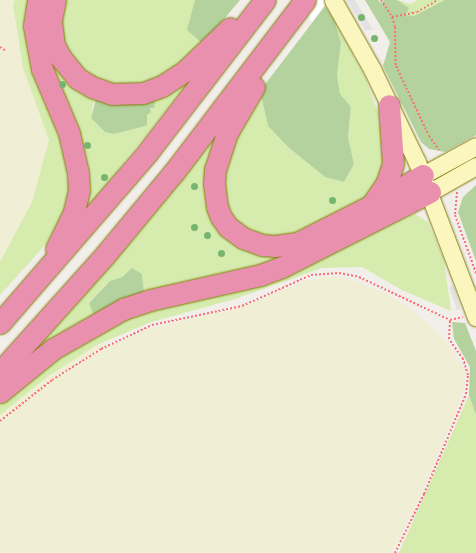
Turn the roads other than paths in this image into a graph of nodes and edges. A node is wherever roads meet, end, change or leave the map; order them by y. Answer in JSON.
{"nodes":[{"id":1,"x":38,"y":0,"type":"edge"},
{"id":2,"x":55,"y":0,"type":"edge"},
{"id":3,"x":254,"y":0,"type":"edge"},
{"id":4,"x":264,"y":0,"type":"edge"},
{"id":5,"x":333,"y":0,"type":"edge"},
{"id":6,"x":304,"y":2,"type":"edge"},
{"id":7,"x":389,"y":105,"type":"junction"},
{"id":8,"x":476,"y":146,"type":"edge"},
{"id":9,"x":476,"y":166,"type":"edge"},
{"id":10,"x":426,"y":184,"type":"junction"},
{"id":11,"x":372,"y":205,"type":"junction"},
{"id":12,"x":28,"y":294,"type":"junction"},
{"id":13,"x":476,"y":317,"type":"edge"},
{"id":14,"x":0,"y":323,"type":"edge"},
{"id":15,"x":0,"y":372,"type":"edge"},
{"id":16,"x":0,"y":392,"type":"edge"}],
"edges":[{"from":1,"to":12,"type":"highway"},
{"from":2,"to":3,"type":"highway"},
{"from":4,"to":12,"type":"highway"},
{"from":5,"to":7,"type":"main road"},
{"from":6,"to":11,"type":"highway"},
{"from":6,"to":15,"type":"highway"},
{"from":7,"to":10,"type":"main road"},
{"from":7,"to":11,"type":"highway"},
{"from":8,"to":10,"type":"main road"},
{"from":9,"to":10,"type":"main road"},
{"from":10,"to":11,"type":"highway"},
{"from":10,"to":13,"type":"main road"},
{"from":10,"to":16,"type":"highway"},
{"from":12,"to":14,"type":"highway"}]}
